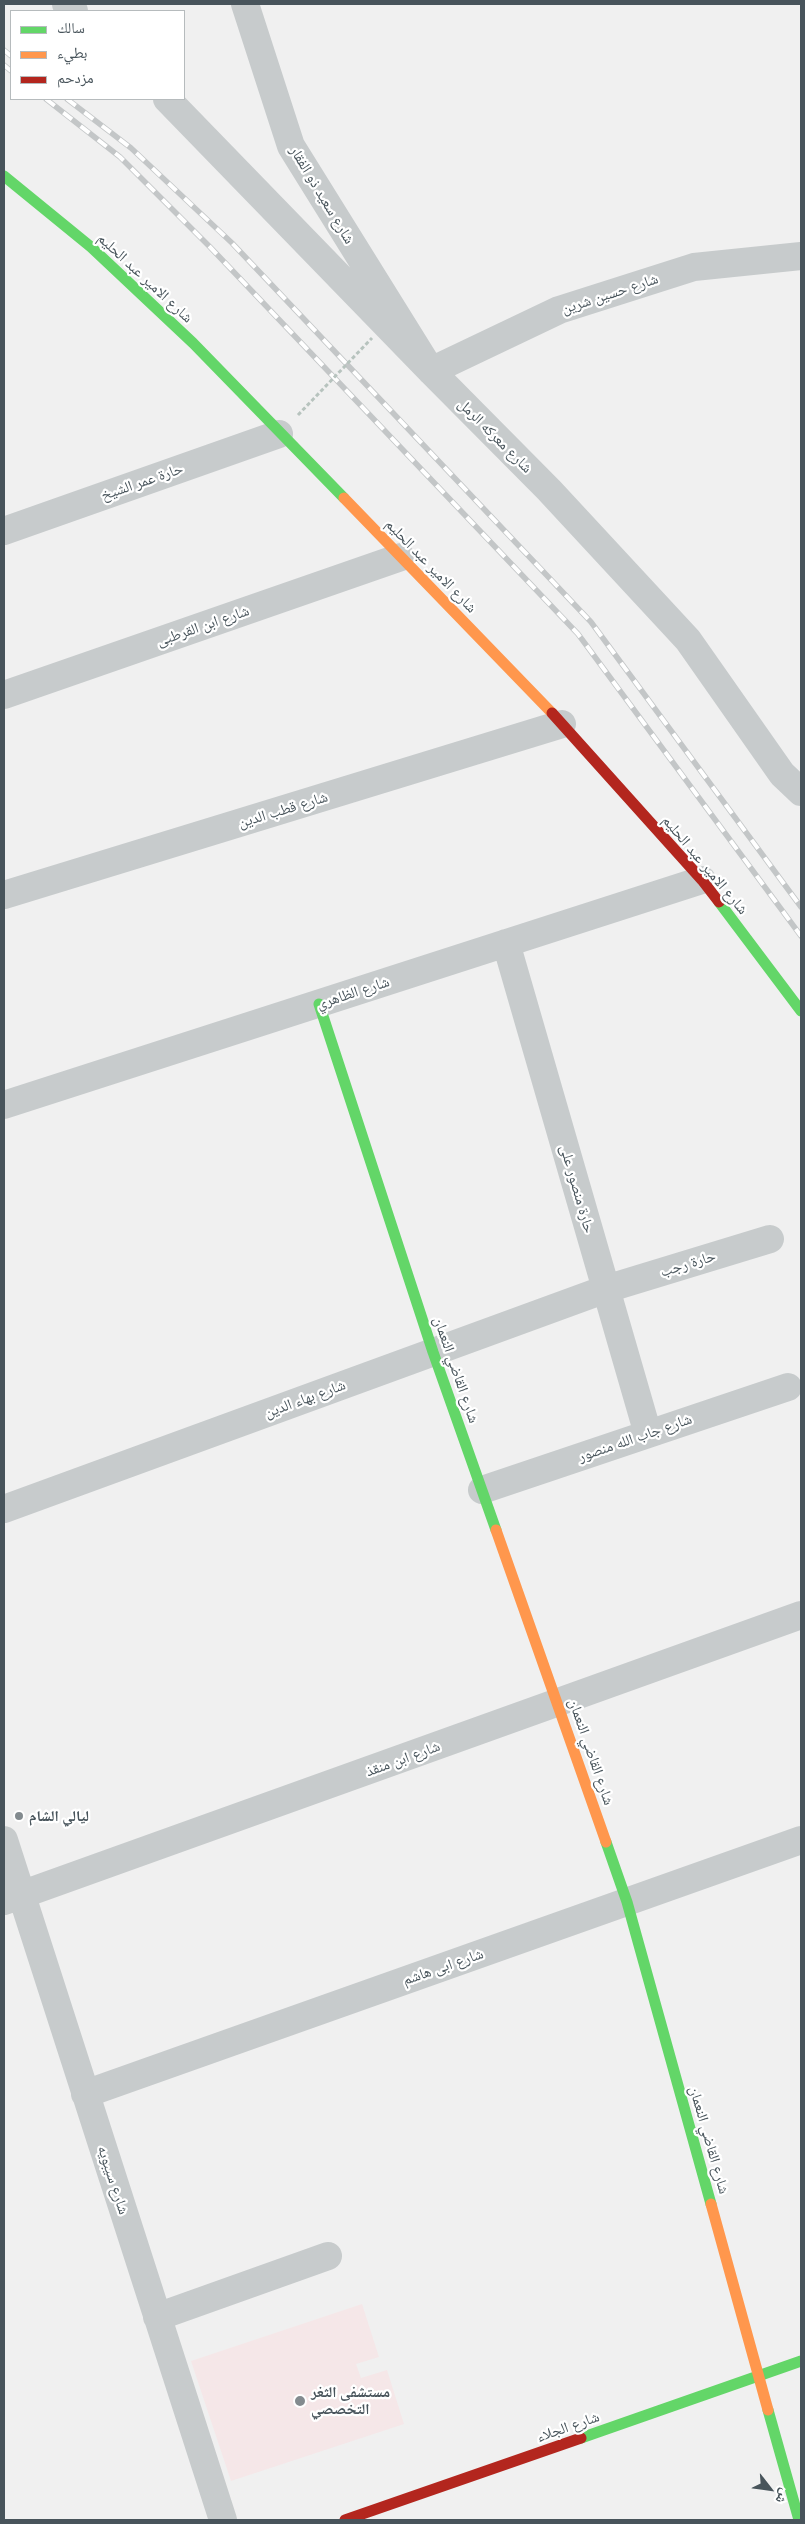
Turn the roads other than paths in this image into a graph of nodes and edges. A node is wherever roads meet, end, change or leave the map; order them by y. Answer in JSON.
{"nodes":[{"id":1,"x":245,"y":4,"type":"edge"},
{"id":2,"x":168,"y":100,"type":"edge"},
{"id":3,"x":5,"y":179,"type":"edge"},
{"id":4,"x":801,"y":256,"type":"edge"},
{"id":5,"x":430,"y":372,"type":"junction"},
{"id":6,"x":279,"y":434,"type":"junction"},
{"id":7,"x":4,"y":530,"type":"edge"},
{"id":8,"x":401,"y":557,"type":"junction"},
{"id":9,"x":4,"y":695,"type":"edge"},
{"id":10,"x":562,"y":724,"type":"junction"},
{"id":11,"x":801,"y":792,"type":"edge"},
{"id":12,"x":702,"y":880,"type":"junction"},
{"id":13,"x":4,"y":895,"type":"edge"},
{"id":14,"x":506,"y":943,"type":"junction"},
{"id":15,"x":320,"y":1004,"type":"junction"},
{"id":16,"x":801,"y":1011,"type":"edge"},
{"id":17,"x":4,"y":1104,"type":"edge"},
{"id":18,"x":770,"y":1238,"type":"dead end"},
{"id":19,"x":606,"y":1289,"type":"junction"},
{"id":20,"x":433,"y":1352,"type":"junction"},
{"id":21,"x":788,"y":1387,"type":"dead end"},
{"id":22,"x":648,"y":1434,"type":"junction"},
{"id":23,"x":482,"y":1490,"type":"junction"},
{"id":24,"x":4,"y":1509,"type":"edge"},
{"id":25,"x":801,"y":1615,"type":"edge"},
{"id":26,"x":558,"y":1704,"type":"junction"},
{"id":27,"x":4,"y":1840,"type":"edge"},
{"id":28,"x":801,"y":1840,"type":"edge"},
{"id":29,"x":12,"y":1898,"type":"edge"},
{"id":30,"x":627,"y":1902,"type":"junction"},
{"id":31,"x":86,"y":2094,"type":"junction"},
{"id":32,"x":328,"y":2256,"type":"dead end"},
{"id":33,"x":157,"y":2317,"type":"junction"},
{"id":34,"x":801,"y":2361,"type":"edge"},
{"id":35,"x":759,"y":2376,"type":"junction"},
{"id":36,"x":223,"y":2520,"type":"edge"},
{"id":37,"x":345,"y":2520,"type":"edge"},
{"id":38,"x":799,"y":2520,"type":"edge"}],
"edges":[{"from":1,"to":5,"type":"street","name":"شارع سعيد ذو الفقار"},
{"from":2,"to":5,"type":"street","name":"شارع معركه الرمل"},
{"from":3,"to":6,"type":"street","name":"شارع الامير عبد الحليم"},
{"from":4,"to":5,"type":"street","name":"شارع حسين شرين"},
{"from":5,"to":11,"type":"street","name":"شارع معركه الرمل"},
{"from":6,"to":7,"type":"street","name":"حارة عمر الشيخ"},
{"from":6,"to":8,"type":"street","name":"شارع الامير عبد الحليم"},
{"from":8,"to":9,"type":"street","name":"شارع ابن القرطبى"},
{"from":8,"to":10,"type":"street","name":"شارع الامير عبد الحليم"},
{"from":10,"to":12,"type":"street","name":"شارع الامير عبد الحليم"},
{"from":10,"to":13,"type":"street","name":"شارع قطب الدين"},
{"from":12,"to":14,"type":"street","name":"شارع الظاهري"},
{"from":12,"to":16,"type":"street","name":"شارع الامير عبد الحليم"},
{"from":14,"to":15,"type":"street","name":"شارع الظاهري"},
{"from":14,"to":19,"type":"street","name":"حارة منصور على"},
{"from":15,"to":17,"type":"street","name":"شارع الظاهري"},
{"from":15,"to":20,"type":"street","name":"شارع القاضي النعمان"},
{"from":18,"to":19,"type":"street","name":"حارة رجب"},
{"from":19,"to":20,"type":"street","name":"شارع بهاء الدين"},
{"from":19,"to":22,"type":"street","name":"حارة منصور على"},
{"from":20,"to":23,"type":"street","name":"شارع القاضي النعمان"},
{"from":20,"to":24,"type":"street","name":"شارع بهاء الدين"},
{"from":21,"to":22,"type":"street","name":"شارع جاب الله منصور"},
{"from":22,"to":23,"type":"street","name":"شارع جاب الله منصور"},
{"from":23,"to":26,"type":"street","name":"شارع القاضي النعمان"},
{"from":25,"to":26,"type":"street","name":"شارع ابن منقذ"},
{"from":26,"to":29,"type":"street","name":"شارع ابن منقذ"},
{"from":26,"to":30,"type":"street","name":"شارع القاضي النعمان"},
{"from":27,"to":29,"type":"street","name":"شارع سيبويه"},
{"from":28,"to":30,"type":"street","name":"شارع ابى هاشم"},
{"from":29,"to":31,"type":"street","name":"شارع سيبويه"},
{"from":30,"to":31,"type":"street","name":"شارع ابى هاشم"},
{"from":30,"to":35,"type":"street","name":"شارع القاضي النعمان"},
{"from":31,"to":33,"type":"street","name":"شارع سيبويه"},
{"from":32,"to":33,"type":"street"},
{"from":33,"to":36,"type":"street","name":"شارع سيبويه"},
{"from":34,"to":35,"type":"street","name":"شارع الجلاء"},
{"from":35,"to":37,"type":"street","name":"شارع الجلاء"},
{"from":35,"to":38,"type":"street","name":"شارع القاضي النعمان"}]}
